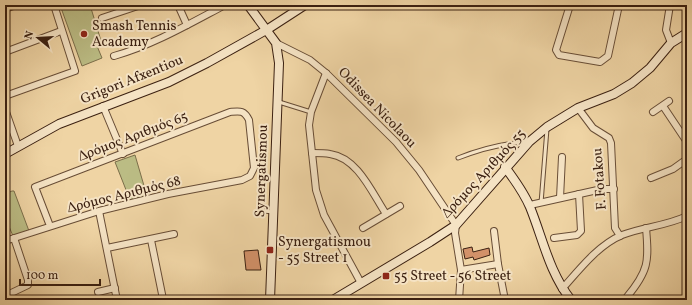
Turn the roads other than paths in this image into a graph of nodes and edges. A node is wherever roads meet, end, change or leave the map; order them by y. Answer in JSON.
{"nodes":[{"id":1,"x":16,"y":5,"type":"edge"},
{"id":2,"x":54,"y":5,"type":"edge"},
{"id":3,"x":141,"y":5,"type":"edge"},
{"id":4,"x":178,"y":5,"type":"edge"},
{"id":5,"x":225,"y":5,"type":"edge"},
{"id":6,"x":248,"y":5,"type":"edge"},
{"id":7,"x":305,"y":5,"type":"edge"},
{"id":8,"x":570,"y":5,"type":"edge"},
{"id":9,"x":619,"y":5,"type":"edge"},
{"id":10,"x":668,"y":6,"type":"edge"},
{"id":11,"x":5,"y":9,"type":"edge"},
{"id":12,"x":102,"y":18,"type":"dead end"},
{"id":13,"x":187,"y":25,"type":"junction"},
{"id":14,"x":268,"y":29,"type":"junction"},
{"id":15,"x":62,"y":31,"type":"junction"},
{"id":16,"x":687,"y":33,"type":"edge"},
{"id":17,"x":276,"y":43,"type":"junction"},
{"id":18,"x":671,"y":43,"type":"junction"},
{"id":19,"x":5,"y":52,"type":"edge"},
{"id":20,"x":114,"y":56,"type":"dead end"},
{"id":21,"x":326,"y":73,"type":"junction"},
{"id":22,"x":5,"y":96,"type":"edge"},
{"id":23,"x":669,"y":101,"type":"dead end"},
{"id":24,"x":278,"y":102,"type":"junction"},
{"id":25,"x":103,"y":106,"type":"junction"},
{"id":26,"x":663,"y":106,"type":"junction"},
{"id":27,"x":578,"y":108,"type":"junction"},
{"id":28,"x":5,"y":109,"type":"edge"},
{"id":29,"x":312,"y":112,"type":"junction"},
{"id":30,"x":653,"y":112,"type":"dead end"},
{"id":31,"x":547,"y":127,"type":"junction"},
{"id":32,"x":529,"y":142,"type":"junction"},
{"id":33,"x":687,"y":142,"type":"edge"},
{"id":34,"x":18,"y":146,"type":"junction"},
{"id":35,"x":312,"y":153,"type":"junction"},
{"id":36,"x":5,"y":154,"type":"edge"},
{"id":37,"x":123,"y":154,"type":"junction"},
{"id":38,"x":562,"y":157,"type":"dead end"},
{"id":39,"x":458,"y":158,"type":"dead end"},
{"id":40,"x":687,"y":159,"type":"edge"},
{"id":41,"x":505,"y":168,"type":"junction"},
{"id":42,"x":250,"y":176,"type":"joint"},
{"id":43,"x":651,"y":178,"type":"dead end"},
{"id":44,"x":260,"y":185,"type":"dead end"},
{"id":45,"x":614,"y":189,"type":"junction"},
{"id":46,"x":579,"y":194,"type":"junction"},
{"id":47,"x":560,"y":198,"type":"junction"},
{"id":48,"x":541,"y":203,"type":"junction"},
{"id":49,"x":530,"y":205,"type":"junction"},
{"id":50,"x":400,"y":206,"type":"dead end"},
{"id":51,"x":99,"y":211,"type":"junction"},
{"id":52,"x":273,"y":212,"type":"junction"},
{"id":53,"x":386,"y":214,"type":"junction"},
{"id":54,"x":687,"y":216,"type":"edge"},
{"id":55,"x":456,"y":225,"type":"junction"},
{"id":56,"x":50,"y":226,"type":"junction"},
{"id":57,"x":363,"y":228,"type":"dead end"},
{"id":58,"x":646,"y":228,"type":"junction"},
{"id":59,"x":494,"y":232,"type":"dead end"},
{"id":60,"x":174,"y":234,"type":"dead end"},
{"id":61,"x":620,"y":236,"type":"junction"},
{"id":62,"x":14,"y":238,"type":"junction"},
{"id":63,"x":554,"y":238,"type":"dead end"},
{"id":64,"x":151,"y":240,"type":"junction"},
{"id":65,"x":5,"y":241,"type":"edge"},
{"id":66,"x":107,"y":248,"type":"junction"},
{"id":67,"x":498,"y":264,"type":"junction"},
{"id":68,"x":461,"y":270,"type":"junction"},
{"id":69,"x":362,"y":283,"type":"junction"},
{"id":70,"x":115,"y":288,"type":"junction"},
{"id":71,"x":562,"y":288,"type":"junction"},
{"id":72,"x":98,"y":292,"type":"dead end"},
{"id":73,"x":5,"y":296,"type":"edge"},
{"id":74,"x":626,"y":298,"type":"dead end"},
{"id":75,"x":163,"y":299,"type":"dead end"},
{"id":76,"x":117,"y":300,"type":"edge"},
{"id":77,"x":270,"y":300,"type":"edge"},
{"id":78,"x":333,"y":300,"type":"edge"},
{"id":79,"x":459,"y":300,"type":"edge"},
{"id":80,"x":505,"y":300,"type":"edge"},
{"id":81,"x":571,"y":300,"type":"edge"}],
"edges":[{"from":1,"to":11,"type":"street"},
{"from":2,"to":15,"type":"street"},
{"from":3,"to":12,"type":"street"},
{"from":4,"to":13,"type":"street"},
{"from":5,"to":13,"type":"street"},
{"from":6,"to":14,"type":"street"},
{"from":7,"to":14,"type":"street","name":"Grigori Afxentiou"},
{"from":8,"to":9,"type":"street"},
{"from":10,"to":18,"type":"street"},
{"from":13,"to":20,"type":"street"},
{"from":14,"to":17,"type":"street"},
{"from":14,"to":25,"type":"street","name":"Grigori Afxentiou"},
{"from":15,"to":19,"type":"street"},
{"from":15,"to":22,"type":"street"},
{"from":16,"to":18,"type":"street","name":"Δρόμος Αριθμός 55"},
{"from":17,"to":21,"type":"street","name":"Odissea Nicolaou"},
{"from":17,"to":24,"type":"street","name":"Synergatismou"},
{"from":18,"to":27,"type":"street","name":"Δρόμος Αριθμός 55"},
{"from":21,"to":29,"type":"street"},
{"from":21,"to":55,"type":"street","name":"Odissea Nicolaou"},
{"from":23,"to":26,"type":"street"},
{"from":24,"to":29,"type":"lane"},
{"from":24,"to":52,"type":"street","name":"Synergatismou"},
{"from":25,"to":34,"type":"street","name":"Grigori Afxentiou"},
{"from":25,"to":37,"type":"street"},
{"from":26,"to":30,"type":"street"},
{"from":26,"to":33,"type":"street"},
{"from":27,"to":31,"type":"street","name":"Δρόμος Αριθμός 55"},
{"from":27,"to":45,"type":"street","name":"F. Fotakou"},
{"from":28,"to":34,"type":"street"},
{"from":29,"to":35,"type":"street"},
{"from":31,"to":32,"type":"street","name":"Δρόμος Αριθμός 55"},
{"from":31,"to":48,"type":"lane"},
{"from":32,"to":39,"type":"lane"},
{"from":32,"to":41,"type":"street","name":"Δρόμος Αριθμός 55"},
{"from":34,"to":36,"type":"street","name":"Grigori Afxentiou"},
{"from":35,"to":53,"type":"street"},
{"from":35,"to":69,"type":"street"},
{"from":37,"to":42,"type":"street","name":"Δρόμος Αριθμός 65"},
{"from":37,"to":56,"type":"street","name":"Δρόμος Αριθμός 65"},
{"from":38,"to":47,"type":"street"},
{"from":40,"to":43,"type":"street"},
{"from":41,"to":49,"type":"street"},
{"from":41,"to":55,"type":"street","name":"Δρόμος Αριθμός 55"},
{"from":42,"to":51,"type":"street","name":"Δρόμος Αριθμός 68"},
{"from":44,"to":52,"type":"lane"},
{"from":45,"to":46,"type":"street"},
{"from":45,"to":61,"type":"street","name":"F. Fotakou"},
{"from":46,"to":47,"type":"street"},
{"from":46,"to":63,"type":"street"},
{"from":47,"to":48,"type":"street"},
{"from":48,"to":49,"type":"street"},
{"from":49,"to":71,"type":"street"},
{"from":50,"to":53,"type":"street"},
{"from":51,"to":56,"type":"street","name":"Δρόμος Αριθμός 68"},
{"from":51,"to":66,"type":"street"},
{"from":52,"to":77,"type":"street","name":"Synergatismou"},
{"from":53,"to":57,"type":"street"},
{"from":54,"to":58,"type":"street"},
{"from":55,"to":68,"type":"street"},
{"from":55,"to":69,"type":"street","name":"Δρόμος Αριθμός 55"},
{"from":56,"to":62,"type":"street","name":"Δρόμος Αριθμός 68"},
{"from":58,"to":61,"type":"street"},
{"from":58,"to":74,"type":"street"},
{"from":59,"to":67,"type":"street"},
{"from":60,"to":64,"type":"street"},
{"from":61,"to":71,"type":"street"},
{"from":62,"to":65,"type":"street","name":"Δρόμος Αριθμός 68"},
{"from":62,"to":73,"type":"street"},
{"from":64,"to":66,"type":"street"},
{"from":64,"to":75,"type":"street"},
{"from":66,"to":70,"type":"street"},
{"from":67,"to":68,"type":"street"},
{"from":67,"to":80,"type":"street"},
{"from":68,"to":79,"type":"street"},
{"from":69,"to":78,"type":"street","name":"Δρόμος Αριθμός 55"},
{"from":70,"to":72,"type":"street"},
{"from":70,"to":76,"type":"street"},
{"from":71,"to":81,"type":"street"}]}
